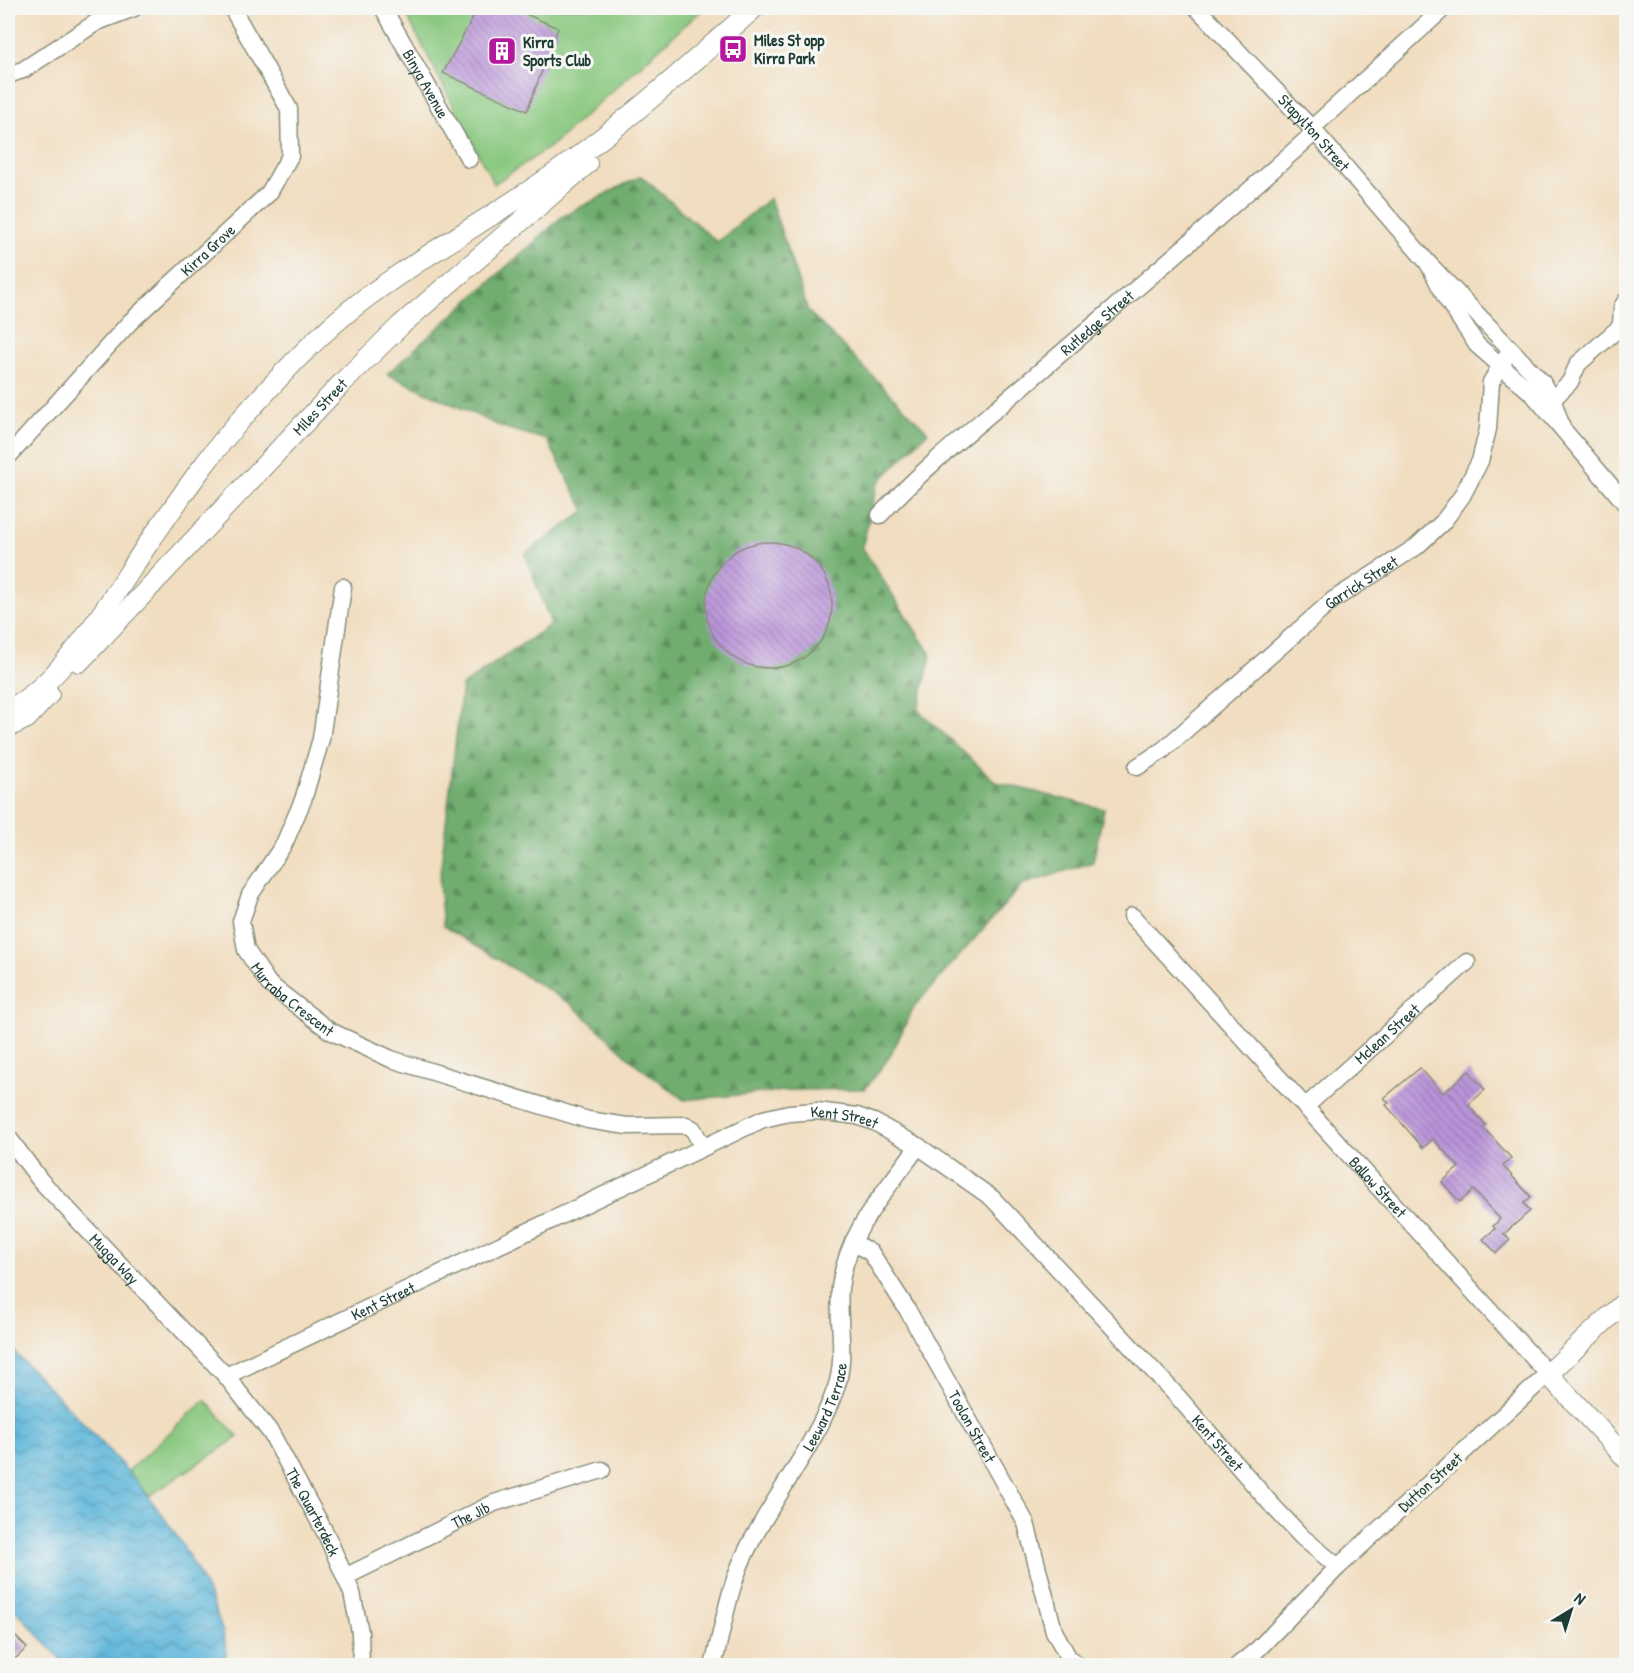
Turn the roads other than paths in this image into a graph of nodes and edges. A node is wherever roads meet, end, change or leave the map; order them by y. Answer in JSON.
{"nodes":[{"id":1,"x":134,"y":8,"type":"edge"},
{"id":2,"x":232,"y":8,"type":"edge"},
{"id":3,"x":383,"y":8,"type":"edge"},
{"id":4,"x":754,"y":8,"type":"edge"},
{"id":5,"x":1197,"y":8,"type":"edge"},
{"id":6,"x":1444,"y":8,"type":"edge"},
{"id":7,"x":8,"y":75,"type":"edge"},
{"id":8,"x":649,"y":101,"type":"junction"},
{"id":9,"x":1313,"y":130,"type":"junction"},
{"id":10,"x":469,"y":159,"type":"dead end"},
{"id":11,"x":1428,"y":263,"type":"junction"},
{"id":12,"x":1626,"y":301,"type":"edge"},
{"id":13,"x":1624,"y":325,"type":"edge"},
{"id":14,"x":1510,"y":350,"type":"junction"},
{"id":15,"x":1500,"y":366,"type":"junction"},
{"id":16,"x":1525,"y":386,"type":"junction"},
{"id":17,"x":1552,"y":400,"type":"junction"},
{"id":18,"x":1563,"y":430,"type":"junction"},
{"id":19,"x":8,"y":457,"type":"edge"},
{"id":20,"x":1626,"y":504,"type":"edge"},
{"id":21,"x":880,"y":515,"type":"dead end"},
{"id":22,"x":343,"y":587,"type":"dead end"},
{"id":23,"x":8,"y":710,"type":"edge"},
{"id":24,"x":8,"y":727,"type":"edge"},
{"id":25,"x":1137,"y":767,"type":"dead end"},
{"id":26,"x":1132,"y":916,"type":"dead end"},
{"id":27,"x":1467,"y":962,"type":"dead end"},
{"id":28,"x":1305,"y":1107,"type":"junction"},
{"id":29,"x":8,"y":1137,"type":"edge"},
{"id":30,"x":918,"y":1146,"type":"junction"},
{"id":31,"x":703,"y":1147,"type":"junction"},
{"id":32,"x":853,"y":1242,"type":"junction"},
{"id":33,"x":1626,"y":1301,"type":"edge"},
{"id":34,"x":1548,"y":1374,"type":"junction"},
{"id":35,"x":226,"y":1376,"type":"junction"},
{"id":36,"x":1626,"y":1458,"type":"edge"},
{"id":37,"x":602,"y":1470,"type":"dead end"},
{"id":38,"x":1338,"y":1567,"type":"junction"},
{"id":39,"x":345,"y":1577,"type":"junction"},
{"id":40,"x":361,"y":1665,"type":"edge"},
{"id":41,"x":713,"y":1665,"type":"edge"},
{"id":42,"x":1078,"y":1665,"type":"edge"},
{"id":43,"x":1237,"y":1665,"type":"edge"}],
"edges":[{"from":1,"to":7,"type":"street"},
{"from":2,"to":19,"type":"street","name":"Kirra Grove"},
{"from":3,"to":10,"type":"street","name":"Binya Avenue"},
{"from":4,"to":8,"type":"street","name":"Miles Street"},
{"from":5,"to":9,"type":"street","name":"Stapylton Street"},
{"from":6,"to":9,"type":"street","name":"Rutledge Street"},
{"from":8,"to":23,"type":"street","name":"Miles Street"},
{"from":8,"to":24,"type":"street","name":"Miles Street"},
{"from":9,"to":11,"type":"street","name":"Stapylton Street"},
{"from":9,"to":21,"type":"street","name":"Rutledge Street"},
{"from":11,"to":14,"type":"street","name":"Stapylton Street"},
{"from":11,"to":15,"type":"street","name":"Stapylton Street"},
{"from":12,"to":13,"type":"street"},
{"from":13,"to":17,"type":"street"},
{"from":14,"to":15,"type":"street","name":"Garrick Street"},
{"from":14,"to":17,"type":"street","name":"Stapylton Street"},
{"from":15,"to":16,"type":"street","name":"Stapylton Street"},
{"from":15,"to":25,"type":"street","name":"Garrick Street"},
{"from":16,"to":17,"type":"street"},
{"from":16,"to":18,"type":"street","name":"Stapylton Street"},
{"from":17,"to":18,"type":"street","name":"Stapylton Street"},
{"from":18,"to":20,"type":"street","name":"Stapylton Street"},
{"from":22,"to":31,"type":"street","name":"Murraba Crescent"},
{"from":26,"to":28,"type":"street","name":"Ballow Street"},
{"from":27,"to":28,"type":"street","name":"Mclean Street"},
{"from":28,"to":34,"type":"street","name":"Ballow Street"},
{"from":29,"to":35,"type":"street","name":"Mugga Way"},
{"from":30,"to":31,"type":"street","name":"Kent Street"},
{"from":30,"to":32,"type":"street","name":"Leeward Terrace"},
{"from":30,"to":38,"type":"street","name":"Kent Street"},
{"from":31,"to":35,"type":"street","name":"Kent Street"},
{"from":32,"to":41,"type":"street","name":"Leeward Terrace"},
{"from":32,"to":42,"type":"street","name":"Toolon Street"},
{"from":33,"to":34,"type":"street","name":"Dutton Street"},
{"from":34,"to":36,"type":"street","name":"Ballow Street"},
{"from":34,"to":38,"type":"street","name":"Dutton Street"},
{"from":35,"to":39,"type":"street","name":"The Quarterdeck"},
{"from":37,"to":39,"type":"street","name":"The Jib"},
{"from":38,"to":43,"type":"street","name":"Dutton Street"},
{"from":39,"to":40,"type":"street","name":"The Quarterdeck"}]}
